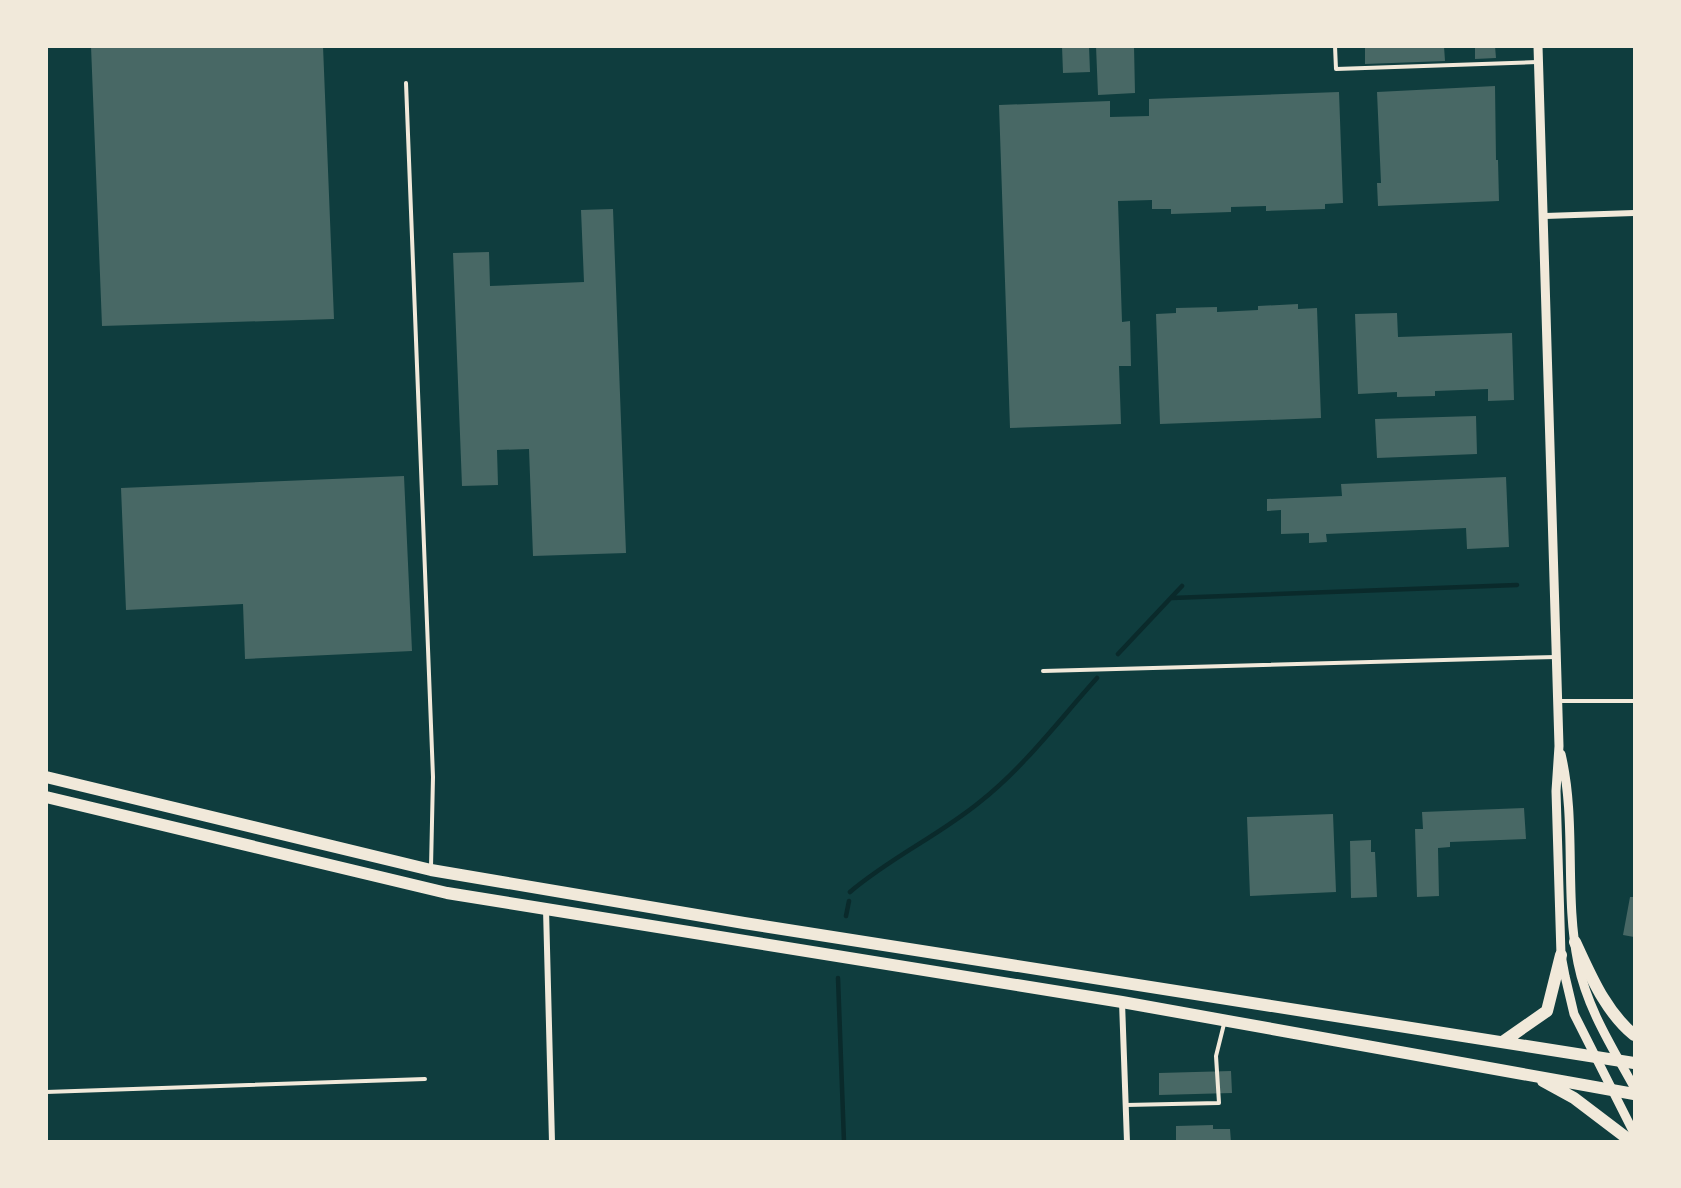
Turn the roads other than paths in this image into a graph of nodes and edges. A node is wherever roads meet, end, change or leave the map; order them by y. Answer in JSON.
{"nodes":[{"id":1,"x":1335,"y":46,"type":"edge"},
{"id":2,"x":1538,"y":46,"type":"edge"},
{"id":3,"x":1538,"y":62,"type":"junction"},
{"id":4,"x":406,"y":83,"type":"dead end"},
{"id":5,"x":1635,"y":213,"type":"edge"},
{"id":6,"x":1545,"y":216,"type":"junction"},
{"id":7,"x":1557,"y":657,"type":"junction"},
{"id":8,"x":1043,"y":671,"type":"dead end"},
{"id":9,"x":1558,"y":701,"type":"junction"},
{"id":10,"x":1635,"y":701,"type":"edge"},
{"id":11,"x":1559,"y":746,"type":"junction"},
{"id":12,"x":46,"y":777,"type":"edge"},
{"id":13,"x":46,"y":797,"type":"edge"},
{"id":14,"x":431,"y":870,"type":"junction"},
{"id":15,"x":546,"y":909,"type":"junction"},
{"id":16,"x":1575,"y":942,"type":"junction"},
{"id":17,"x":1561,"y":955,"type":"junction"},
{"id":18,"x":1122,"y":1002,"type":"junction"},
{"id":19,"x":1224,"y":1020,"type":"junction"},
{"id":20,"x":1635,"y":1035,"type":"edge"},
{"id":21,"x":1504,"y":1041,"type":"junction"},
{"id":22,"x":1596,"y":1056,"type":"junction"},
{"id":23,"x":1619,"y":1060,"type":"junction"},
{"id":24,"x":1635,"y":1063,"type":"edge"},
{"id":25,"x":1526,"y":1074,"type":"junction"},
{"id":26,"x":425,"y":1079,"type":"dead end"},
{"id":27,"x":1635,"y":1087,"type":"edge"},
{"id":28,"x":1611,"y":1089,"type":"junction"},
{"id":29,"x":46,"y":1092,"type":"edge"},
{"id":30,"x":1635,"y":1094,"type":"edge"},
{"id":31,"x":1125,"y":1105,"type":"junction"},
{"id":32,"x":1635,"y":1133,"type":"edge"},
{"id":33,"x":552,"y":1142,"type":"edge"},
{"id":34,"x":1127,"y":1142,"type":"edge"},
{"id":35,"x":1632,"y":1142,"type":"edge"}],
"edges":[{"from":1,"to":3,"type":"lane"},
{"from":2,"to":3,"type":"main road"},
{"from":3,"to":6,"type":"main road"},
{"from":4,"to":14,"type":"lane"},
{"from":5,"to":6,"type":"street"},
{"from":6,"to":7,"type":"main road"},
{"from":7,"to":8,"type":"lane"},
{"from":7,"to":9,"type":"main road"},
{"from":9,"to":10,"type":"lane"},
{"from":9,"to":11,"type":"main road"},
{"from":11,"to":16,"type":"main road"},
{"from":11,"to":17,"type":"main road"},
{"from":12,"to":14,"type":"highway"},
{"from":13,"to":15,"type":"highway"},
{"from":14,"to":21,"type":"highway"},
{"from":15,"to":18,"type":"highway"},
{"from":15,"to":33,"type":"street"},
{"from":16,"to":20,"type":"highway"},
{"from":16,"to":23,"type":"main road"},
{"from":17,"to":21,"type":"highway"},
{"from":17,"to":22,"type":"main road"},
{"from":18,"to":19,"type":"highway"},
{"from":18,"to":31,"type":"street"},
{"from":19,"to":25,"type":"highway"},
{"from":19,"to":31,"type":"lane"},
{"from":21,"to":22,"type":"highway"},
{"from":22,"to":23,"type":"highway"},
{"from":22,"to":28,"type":"main road"},
{"from":23,"to":24,"type":"highway"},
{"from":23,"to":27,"type":"main road"},
{"from":25,"to":28,"type":"highway"},
{"from":25,"to":35,"type":"highway"},
{"from":26,"to":29,"type":"lane"},
{"from":28,"to":30,"type":"highway"},
{"from":28,"to":32,"type":"main road"},
{"from":31,"to":34,"type":"street"}]}
